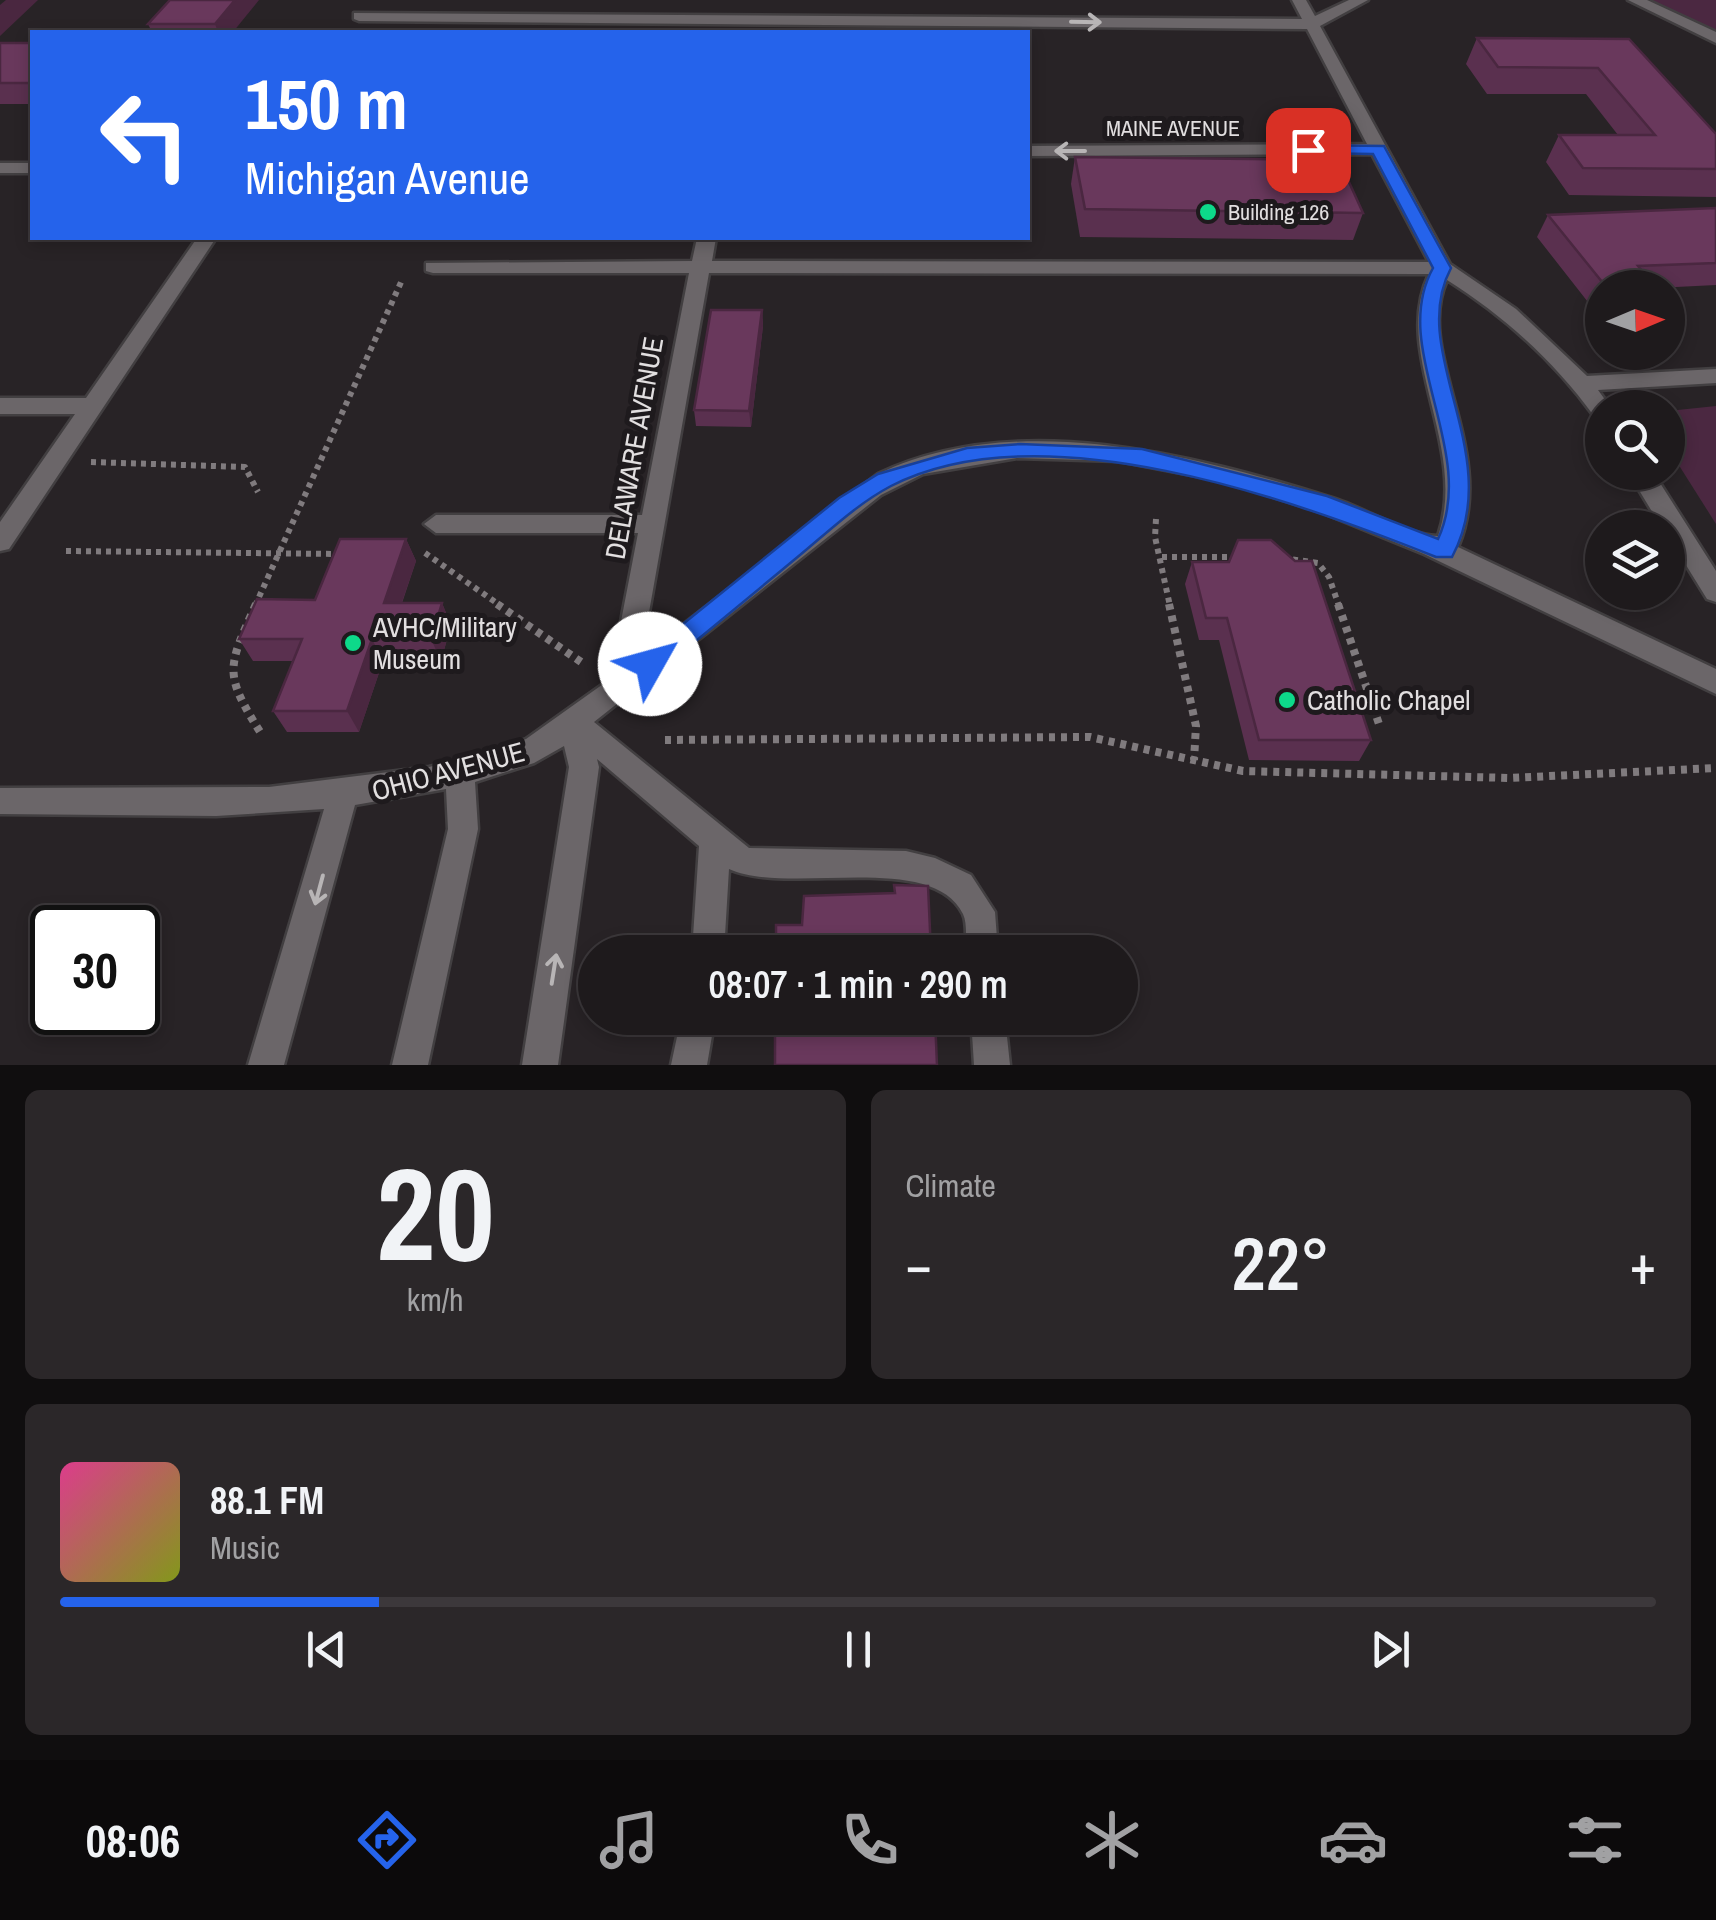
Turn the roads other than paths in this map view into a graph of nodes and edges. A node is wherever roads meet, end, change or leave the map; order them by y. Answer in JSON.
{"nodes":[{"id":1,"x":370,"y":0,"type":"edge"},
{"id":2,"x":1299,"y":0,"type":"edge"},
{"id":3,"x":1362,"y":0,"type":"edge"},
{"id":4,"x":1635,"y":0,"type":"edge"},
{"id":5,"x":359,"y":16,"type":"junction"},
{"id":6,"x":1312,"y":24,"type":"junction"},
{"id":7,"x":778,"y":26,"type":"edge"},
{"id":8,"x":348,"y":30,"type":"edge"},
{"id":9,"x":1716,"y":38,"type":"edge"},
{"id":10,"x":1378,"y":149,"type":"junction"},
{"id":11,"x":1030,"y":151,"type":"edge"},
{"id":12,"x":0,"y":168,"type":"edge"},
{"id":13,"x":30,"y":168,"type":"edge"},
{"id":14,"x":205,"y":240,"type":"edge"},
{"id":15,"x":705,"y":240,"type":"edge"},
{"id":16,"x":433,"y":267,"type":"dead end"},
{"id":17,"x":697,"y":268,"type":"junction"},
{"id":18,"x":1442,"y":268,"type":"junction"},
{"id":19,"x":1716,"y":376,"type":"edge"},
{"id":20,"x":1581,"y":384,"type":"junction"},
{"id":21,"x":1586,"y":390,"type":"edge"},
{"id":22,"x":0,"y":406,"type":"edge"},
{"id":23,"x":92,"y":406,"type":"junction"},
{"id":24,"x":1651,"y":490,"type":"edge"},
{"id":25,"x":436,"y":524,"type":"dead end"},
{"id":26,"x":652,"y":524,"type":"junction"},
{"id":27,"x":0,"y":542,"type":"edge"},
{"id":28,"x":1444,"y":551,"type":"junction"},
{"id":29,"x":1716,"y":592,"type":"edge"},
{"id":30,"x":650,"y":664,"type":"junction"},
{"id":31,"x":1716,"y":682,"type":"edge"},
{"id":32,"x":572,"y":721,"type":"junction"},
{"id":33,"x":460,"y":774,"type":"junction"},
{"id":34,"x":343,"y":796,"type":"junction"},
{"id":35,"x":0,"y":801,"type":"edge"},
{"id":36,"x":716,"y":840,"type":"junction"},
{"id":37,"x":709,"y":935,"type":"edge"},
{"id":38,"x":980,"y":935,"type":"edge"},
{"id":39,"x":695,"y":1035,"type":"edge"},
{"id":40,"x":989,"y":1035,"type":"edge"},
{"id":41,"x":266,"y":1065,"type":"edge"},
{"id":42,"x":410,"y":1065,"type":"edge"},
{"id":43,"x":540,"y":1065,"type":"edge"},
{"id":44,"x":689,"y":1065,"type":"edge"},
{"id":45,"x":992,"y":1065,"type":"edge"}],
"edges":[{"from":1,"to":5,"type":"street"},
{"from":2,"to":6,"type":"street"},
{"from":3,"to":6,"type":"street"},
{"from":4,"to":9,"type":"street"},
{"from":5,"to":7,"type":"street"},
{"from":5,"to":8,"type":"street"},
{"from":7,"to":6,"type":"street","one_way":true},
{"from":6,"to":10,"type":"street"},
{"from":10,"to":11,"type":"street","name":"MAINE AVENUE","one_way":true},
{"from":10,"to":18,"type":"street"},
{"from":12,"to":13,"type":"street"},
{"from":14,"to":23,"type":"street"},
{"from":15,"to":17,"type":"street","name":"DELAWARE AVENUE"},
{"from":16,"to":17,"type":"street"},
{"from":17,"to":18,"type":"street"},
{"from":17,"to":26,"type":"street","name":"DELAWARE AVENUE"},
{"from":18,"to":20,"type":"street"},
{"from":18,"to":28,"type":"street"},
{"from":19,"to":20,"type":"street"},
{"from":20,"to":21,"type":"street"},
{"from":22,"to":23,"type":"street"},
{"from":23,"to":27,"type":"street"},
{"from":24,"to":29,"type":"street"},
{"from":25,"to":26,"type":"street"},
{"from":26,"to":30,"type":"street","name":"DELAWARE AVENUE"},
{"from":28,"to":30,"type":"street","name":"OHIO AVENUE"},
{"from":28,"to":31,"type":"street","name":"OHIO AVENUE"},
{"from":30,"to":32,"type":"street","name":"OHIO AVENUE"},
{"from":32,"to":33,"type":"street","name":"OHIO AVENUE"},
{"from":32,"to":36,"type":"street"},
{"from":43,"to":32,"type":"street","one_way":true},
{"from":33,"to":34,"type":"street","name":"OHIO AVENUE"},
{"from":33,"to":42,"type":"street"},
{"from":34,"to":35,"type":"street","name":"OHIO AVENUE"},
{"from":34,"to":41,"type":"street","one_way":true},
{"from":36,"to":37,"type":"street"},
{"from":36,"to":38,"type":"street"},
{"from":39,"to":44,"type":"street"},
{"from":40,"to":45,"type":"street"}]}
